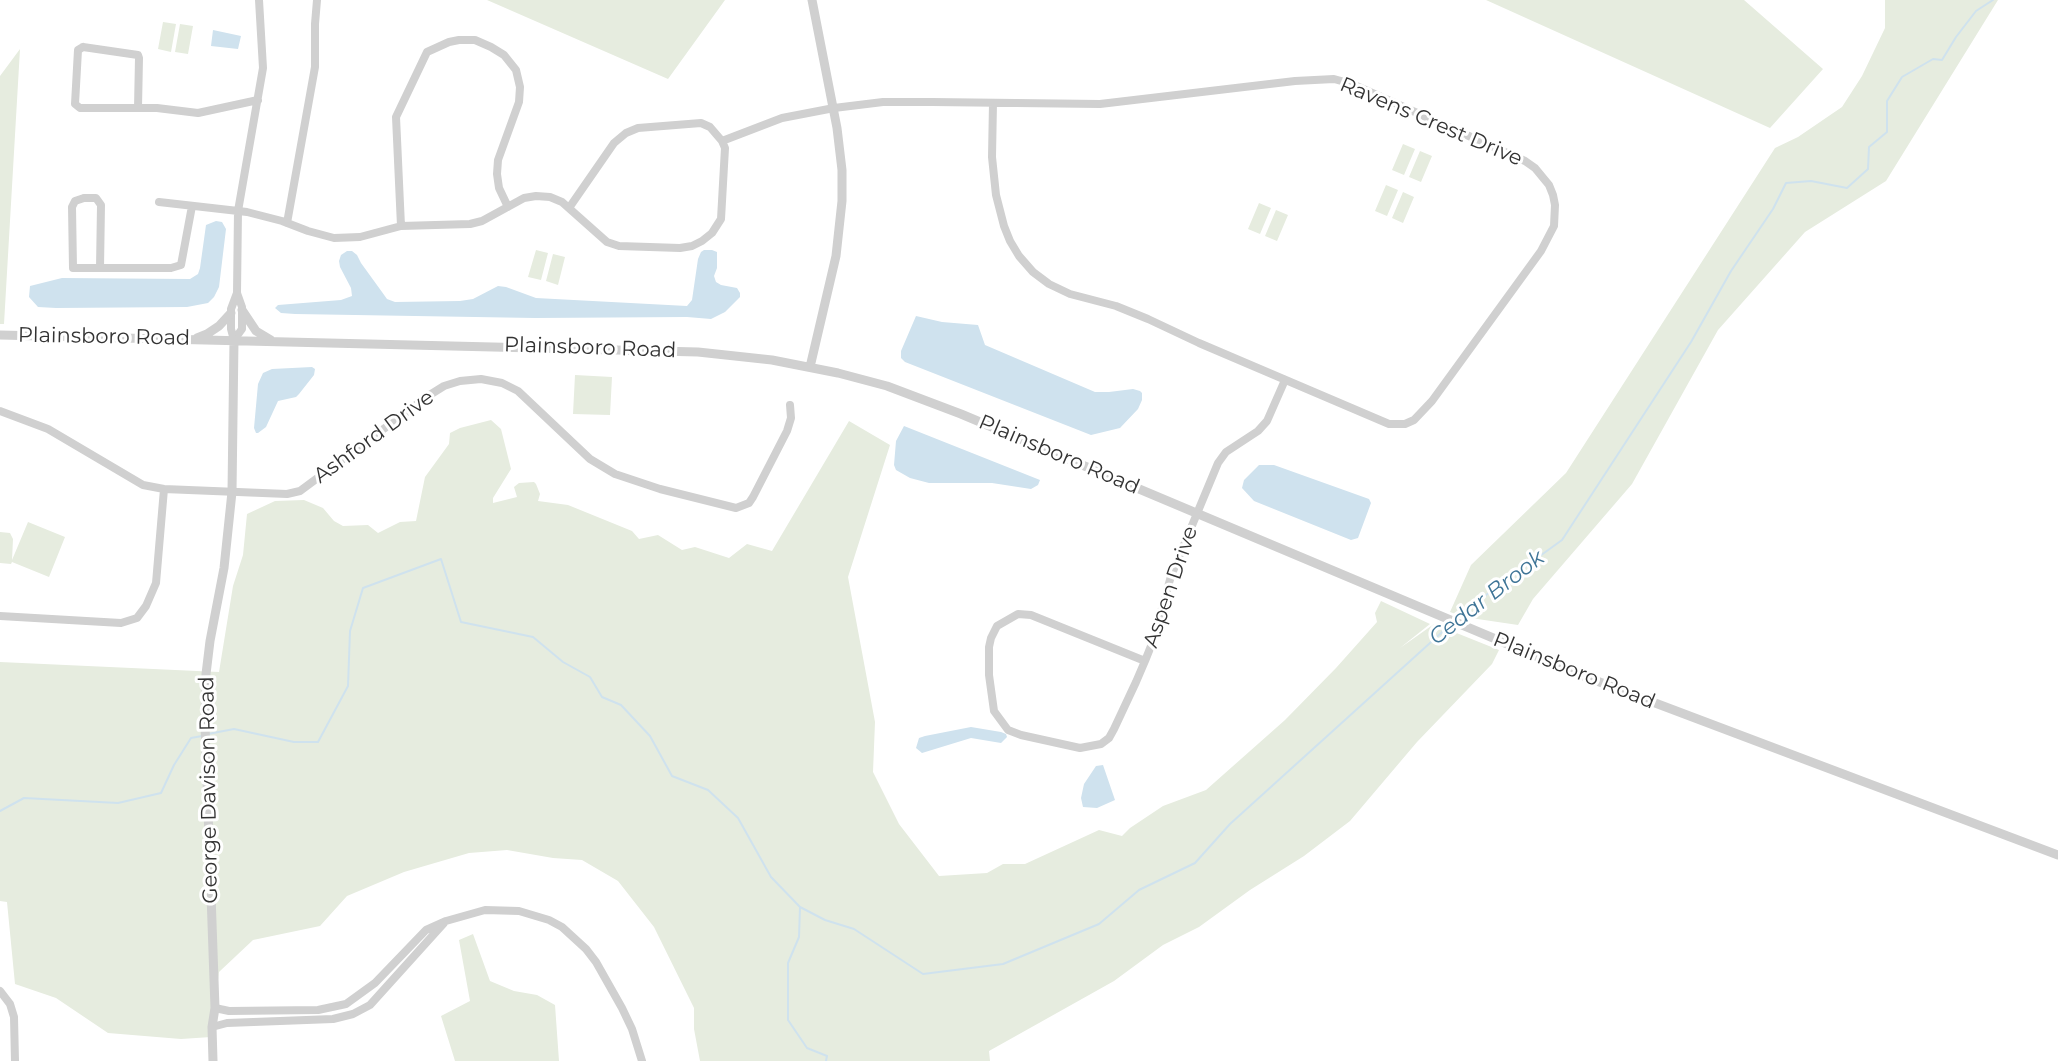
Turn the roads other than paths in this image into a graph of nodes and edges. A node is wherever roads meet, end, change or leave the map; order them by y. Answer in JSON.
{"nodes":[{"id":1,"x":259,"y":0,"type":"edge"},
{"id":2,"x":317,"y":0,"type":"edge"},
{"id":3,"x":812,"y":0,"type":"edge"},
{"id":4,"x":258,"y":100,"type":"junction"},
{"id":5,"x":993,"y":103,"type":"junction"},
{"id":6,"x":138,"y":108,"type":"junction"},
{"id":7,"x":834,"y":108,"type":"junction"},
{"id":8,"x":722,"y":141,"type":"junction"},
{"id":9,"x":159,"y":202,"type":"dead end"},
{"id":10,"x":192,"y":206,"type":"junction"},
{"id":11,"x":508,"y":207,"type":"junction"},
{"id":12,"x":569,"y":208,"type":"junction"},
{"id":13,"x":238,"y":211,"type":"junction"},
{"id":14,"x":287,"y":223,"type":"junction"},
{"id":15,"x":401,"y":226,"type":"junction"},
{"id":16,"x":100,"y":268,"type":"junction"},
{"id":17,"x":237,"y":293,"type":"junction"},
{"id":18,"x":242,"y":310,"type":"junction"},
{"id":19,"x":231,"y":313,"type":"junction"},
{"id":20,"x":0,"y":335,"type":"edge"},
{"id":21,"x":193,"y":339,"type":"junction"},
{"id":22,"x":234,"y":340,"type":"junction"},
{"id":23,"x":273,"y":341,"type":"junction"},
{"id":24,"x":810,"y":366,"type":"junction"},
{"id":25,"x":1285,"y":380,"type":"junction"},
{"id":26,"x":790,"y":405,"type":"dead end"},
{"id":27,"x":0,"y":411,"type":"edge"},
{"id":28,"x":164,"y":489,"type":"junction"},
{"id":29,"x":232,"y":492,"type":"junction"},
{"id":30,"x":1196,"y":514,"type":"junction"},
{"id":31,"x":0,"y":616,"type":"edge"},
{"id":32,"x":1145,"y":661,"type":"junction"},
{"id":33,"x":2058,"y":855,"type":"edge"},
{"id":34,"x":446,"y":921,"type":"junction"},
{"id":35,"x":385,"y":975,"type":"junction"},
{"id":36,"x":392,"y":982,"type":"junction"},
{"id":37,"x":0,"y":991,"type":"edge"},
{"id":38,"x":215,"y":1008,"type":"junction"},
{"id":39,"x":300,"y":1010,"type":"junction"},
{"id":40,"x":301,"y":1021,"type":"junction"},
{"id":41,"x":212,"y":1027,"type":"junction"},
{"id":42,"x":15,"y":1061,"type":"edge"},
{"id":43,"x":213,"y":1061,"type":"edge"},
{"id":44,"x":642,"y":1061,"type":"edge"}],
"edges":[{"from":1,"to":4,"type":"street"},
{"from":2,"to":14,"type":"street"},
{"from":3,"to":7,"type":"street"},
{"from":4,"to":6,"type":"street"},
{"from":4,"to":13,"type":"street"},
{"from":5,"to":7,"type":"street","name":"Ravens Crest Drive"},
{"from":5,"to":25,"type":"street","name":"Ravens Crest Drive"},
{"from":5,"to":25,"type":"street","name":"Ravens Crest Drive"},
{"from":6,"to":6,"type":"street"},
{"from":7,"to":8,"type":"street","name":"Ravens Crest Drive"},
{"from":7,"to":24,"type":"street"},
{"from":8,"to":12,"type":"street"},
{"from":8,"to":12,"type":"street"},
{"from":9,"to":10,"type":"street"},
{"from":10,"to":13,"type":"street"},
{"from":10,"to":16,"type":"street"},
{"from":11,"to":12,"type":"street"},
{"from":11,"to":15,"type":"street"},
{"from":11,"to":15,"type":"street"},
{"from":13,"to":14,"type":"street"},
{"from":13,"to":17,"type":"street"},
{"from":14,"to":15,"type":"street"},
{"from":16,"to":16,"type":"street"},
{"from":17,"to":18,"type":"street"},
{"from":17,"to":19,"type":"street"},
{"from":18,"to":22,"type":"street"},
{"from":18,"to":23,"type":"street"},
{"from":19,"to":21,"type":"street"},
{"from":19,"to":22,"type":"street"},
{"from":20,"to":21,"type":"street","name":"Plainsboro Road"},
{"from":21,"to":22,"type":"street","name":"Plainsboro Road"},
{"from":22,"to":23,"type":"street","name":"Plainsboro Road"},
{"from":22,"to":29,"type":"street","name":"George Davison Road"},
{"from":23,"to":24,"type":"street","name":"Plainsboro Road"},
{"from":24,"to":30,"type":"street","name":"Plainsboro Road"},
{"from":25,"to":30,"type":"street"},
{"from":26,"to":29,"type":"street","name":"Ashford Drive"},
{"from":27,"to":28,"type":"street","name":"Ashford Drive"},
{"from":28,"to":29,"type":"street","name":"Ashford Drive"},
{"from":28,"to":31,"type":"street"},
{"from":29,"to":38,"type":"street","name":"George Davison Road"},
{"from":30,"to":32,"type":"street","name":"Aspen Drive"},
{"from":30,"to":33,"type":"street","name":"Plainsboro Road"},
{"from":32,"to":32,"type":"street","name":"Aspen Drive"},
{"from":34,"to":35,"type":"street"},
{"from":34,"to":36,"type":"street"},
{"from":34,"to":44,"type":"street"},
{"from":35,"to":36,"type":"street"},
{"from":35,"to":39,"type":"street"},
{"from":36,"to":40,"type":"street"},
{"from":37,"to":42,"type":"street"},
{"from":38,"to":39,"type":"street"},
{"from":38,"to":41,"type":"street","name":"George Davison Road"},
{"from":39,"to":40,"type":"street"},
{"from":40,"to":41,"type":"street"},
{"from":41,"to":43,"type":"street","name":"George Davison Road"}]}
